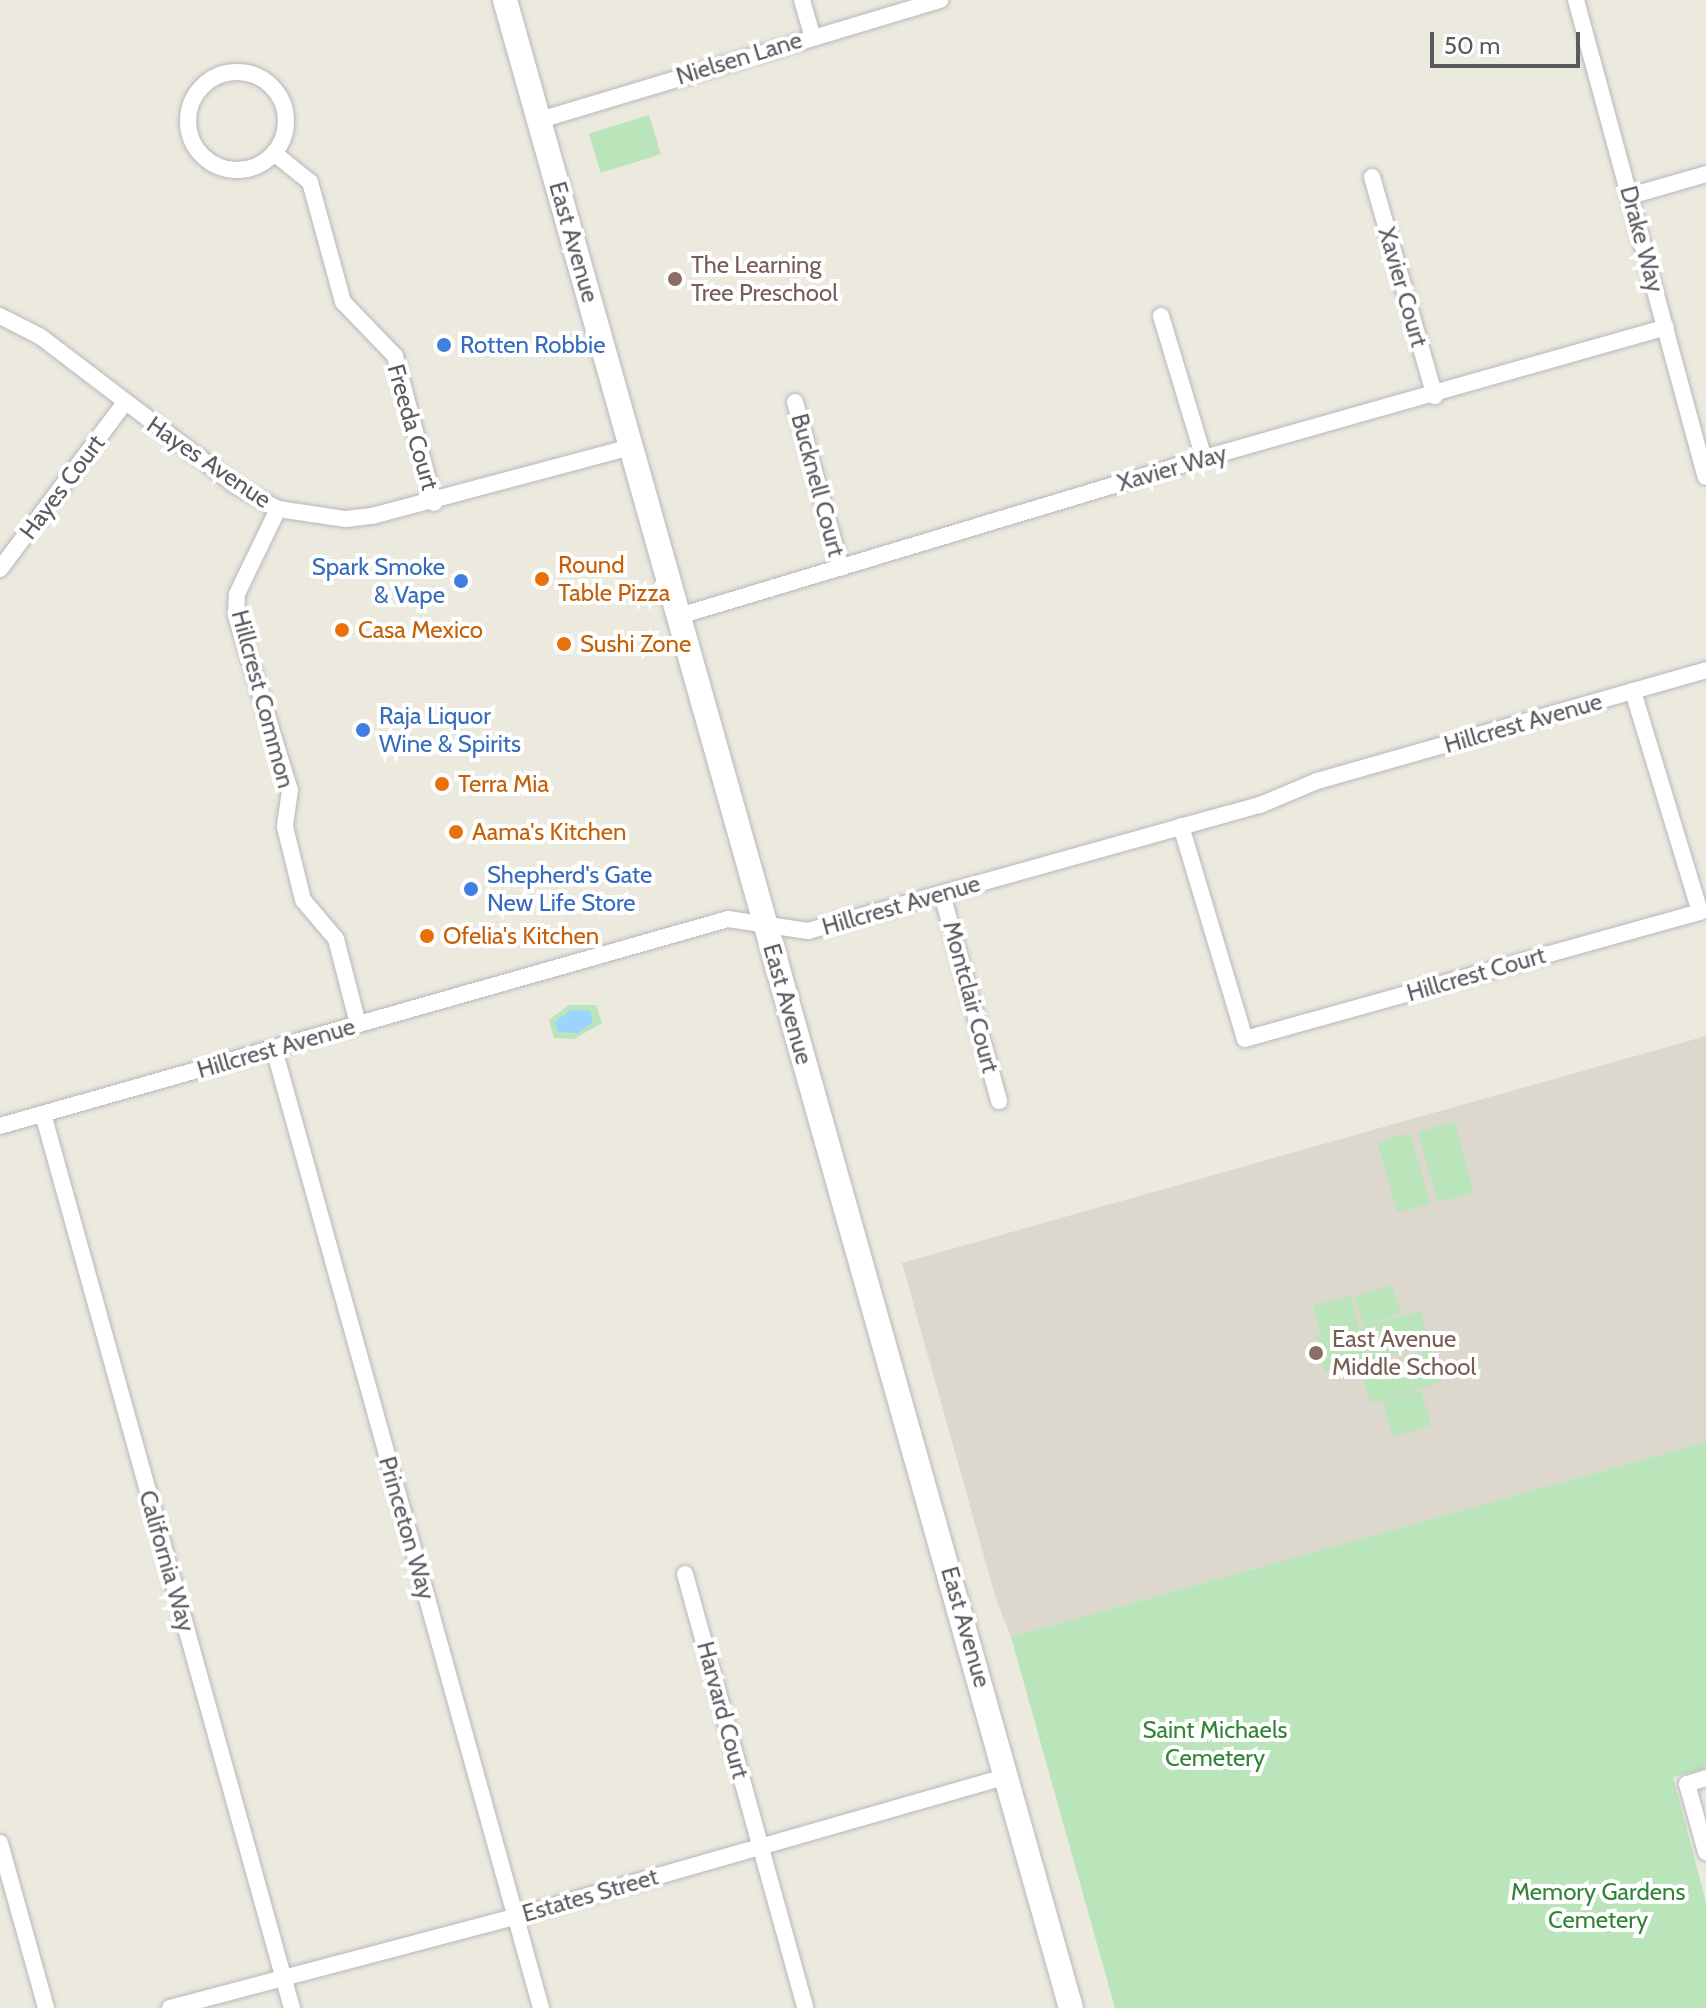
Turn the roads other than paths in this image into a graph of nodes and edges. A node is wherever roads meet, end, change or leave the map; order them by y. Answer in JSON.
{"nodes":[{"id":1,"x":505,"y":0,"type":"edge"},
{"id":2,"x":802,"y":0,"type":"edge"},
{"id":3,"x":940,"y":0,"type":"edge"},
{"id":4,"x":1576,"y":0,"type":"edge"},
{"id":5,"x":812,"y":35,"type":"junction"},
{"id":6,"x":540,"y":120,"type":"junction"},
{"id":7,"x":274,"y":153,"type":"junction"},
{"id":8,"x":1706,"y":174,"type":"edge"},
{"id":9,"x":1372,"y":177,"type":"dead end"},
{"id":10,"x":1630,"y":196,"type":"junction"},
{"id":11,"x":0,"y":316,"type":"edge"},
{"id":12,"x":1161,"y":316,"type":"dead end"},
{"id":13,"x":1666,"y":327,"type":"junction"},
{"id":14,"x":1435,"y":396,"type":"junction"},
{"id":15,"x":795,"y":402,"type":"dead end"},
{"id":16,"x":124,"y":404,"type":"junction"},
{"id":17,"x":1699,"y":422,"type":"edge"},
{"id":18,"x":632,"y":447,"type":"junction"},
{"id":19,"x":1204,"y":458,"type":"junction"},
{"id":20,"x":1706,"y":477,"type":"edge"},
{"id":21,"x":434,"y":503,"type":"junction"},
{"id":22,"x":278,"y":509,"type":"junction"},
{"id":23,"x":841,"y":568,"type":"junction"},
{"id":24,"x":0,"y":569,"type":"edge"},
{"id":25,"x":679,"y":616,"type":"junction"},
{"id":26,"x":1706,"y":670,"type":"edge"},
{"id":27,"x":1633,"y":691,"type":"junction"},
{"id":28,"x":1181,"y":826,"type":"junction"},
{"id":29,"x":942,"y":894,"type":"junction"},
{"id":30,"x":764,"y":922,"type":"junction"},
{"id":31,"x":358,"y":1024,"type":"junction"},
{"id":32,"x":274,"y":1049,"type":"junction"},
{"id":33,"x":999,"y":1101,"type":"dead end"},
{"id":34,"x":43,"y":1114,"type":"junction"},
{"id":35,"x":0,"y":1126,"type":"edge"},
{"id":36,"x":685,"y":1574,"type":"dead end"},
{"id":37,"x":1008,"y":1776,"type":"junction"},
{"id":38,"x":1706,"y":1778,"type":"edge"},
{"id":39,"x":0,"y":1843,"type":"edge"},
{"id":40,"x":760,"y":1846,"type":"junction"},
{"id":41,"x":1706,"y":1852,"type":"edge"},
{"id":42,"x":515,"y":1917,"type":"junction"},
{"id":43,"x":284,"y":1979,"type":"junction"},
{"id":44,"x":46,"y":2008,"type":"edge"},
{"id":45,"x":170,"y":2008,"type":"edge"},
{"id":46,"x":292,"y":2008,"type":"edge"},
{"id":47,"x":541,"y":2008,"type":"edge"},
{"id":48,"x":805,"y":2008,"type":"edge"},
{"id":49,"x":1071,"y":2008,"type":"edge"}],
"edges":[{"from":1,"to":6,"type":"main road","name":"East Avenue"},
{"from":2,"to":5,"type":"street"},
{"from":3,"to":5,"type":"street","name":"Nielsen Lane"},
{"from":4,"to":10,"type":"street","name":"Drake Way"},
{"from":5,"to":6,"type":"street","name":"Nielsen Lane"},
{"from":6,"to":18,"type":"main road","name":"East Avenue"},
{"from":7,"to":7,"type":"street"},
{"from":7,"to":21,"type":"street","name":"Freeda Court"},
{"from":8,"to":10,"type":"street"},
{"from":9,"to":14,"type":"street","name":"Xavier Court"},
{"from":10,"to":13,"type":"street","name":"Drake Way"},
{"from":11,"to":16,"type":"street","name":"Hayes Avenue"},
{"from":12,"to":19,"type":"street"},
{"from":13,"to":14,"type":"street","name":"Xavier Way"},
{"from":13,"to":17,"type":"street","name":"Drake Way"},
{"from":14,"to":19,"type":"street","name":"Xavier Way"},
{"from":15,"to":23,"type":"street","name":"Bucknell Court"},
{"from":16,"to":22,"type":"street","name":"Hayes Avenue"},
{"from":16,"to":24,"type":"street","name":"Hayes Court"},
{"from":17,"to":20,"type":"street","name":"Drake Way"},
{"from":18,"to":21,"type":"street","name":"Hayes Avenue"},
{"from":18,"to":25,"type":"main road","name":"East Avenue"},
{"from":19,"to":23,"type":"street","name":"Xavier Way"},
{"from":21,"to":22,"type":"street","name":"Hayes Avenue"},
{"from":22,"to":31,"type":"street","name":"Hillcrest Common"},
{"from":23,"to":25,"type":"street","name":"Xavier Way"},
{"from":25,"to":30,"type":"main road","name":"East Avenue"},
{"from":26,"to":27,"type":"street","name":"Hillcrest Avenue"},
{"from":27,"to":28,"type":"street","name":"Hillcrest Avenue"},
{"from":27,"to":28,"type":"street","name":"Hillcrest Court"},
{"from":28,"to":29,"type":"street","name":"Hillcrest Avenue"},
{"from":29,"to":30,"type":"street","name":"Hillcrest Avenue"},
{"from":29,"to":33,"type":"street","name":"Montclair Court"},
{"from":30,"to":31,"type":"street","name":"Hillcrest Avenue"},
{"from":30,"to":37,"type":"main road","name":"East Avenue"},
{"from":31,"to":32,"type":"street","name":"Hillcrest Avenue"},
{"from":32,"to":34,"type":"street","name":"Hillcrest Avenue"},
{"from":32,"to":42,"type":"street","name":"Princeton Way"},
{"from":34,"to":35,"type":"street","name":"Hillcrest Avenue"},
{"from":34,"to":43,"type":"street","name":"California Way"},
{"from":36,"to":40,"type":"street","name":"Harvard Court"},
{"from":37,"to":40,"type":"street","name":"Estates Street"},
{"from":37,"to":49,"type":"main road","name":"East Avenue"},
{"from":38,"to":41,"type":"street"},
{"from":39,"to":44,"type":"street"},
{"from":40,"to":42,"type":"street","name":"Estates Street"},
{"from":40,"to":48,"type":"street","name":"Harvard Court"},
{"from":42,"to":43,"type":"street","name":"Estates Street"},
{"from":42,"to":47,"type":"street","name":"Princeton Way"},
{"from":43,"to":45,"type":"street","name":"Estates Street"},
{"from":43,"to":46,"type":"street","name":"California Way"}]}
